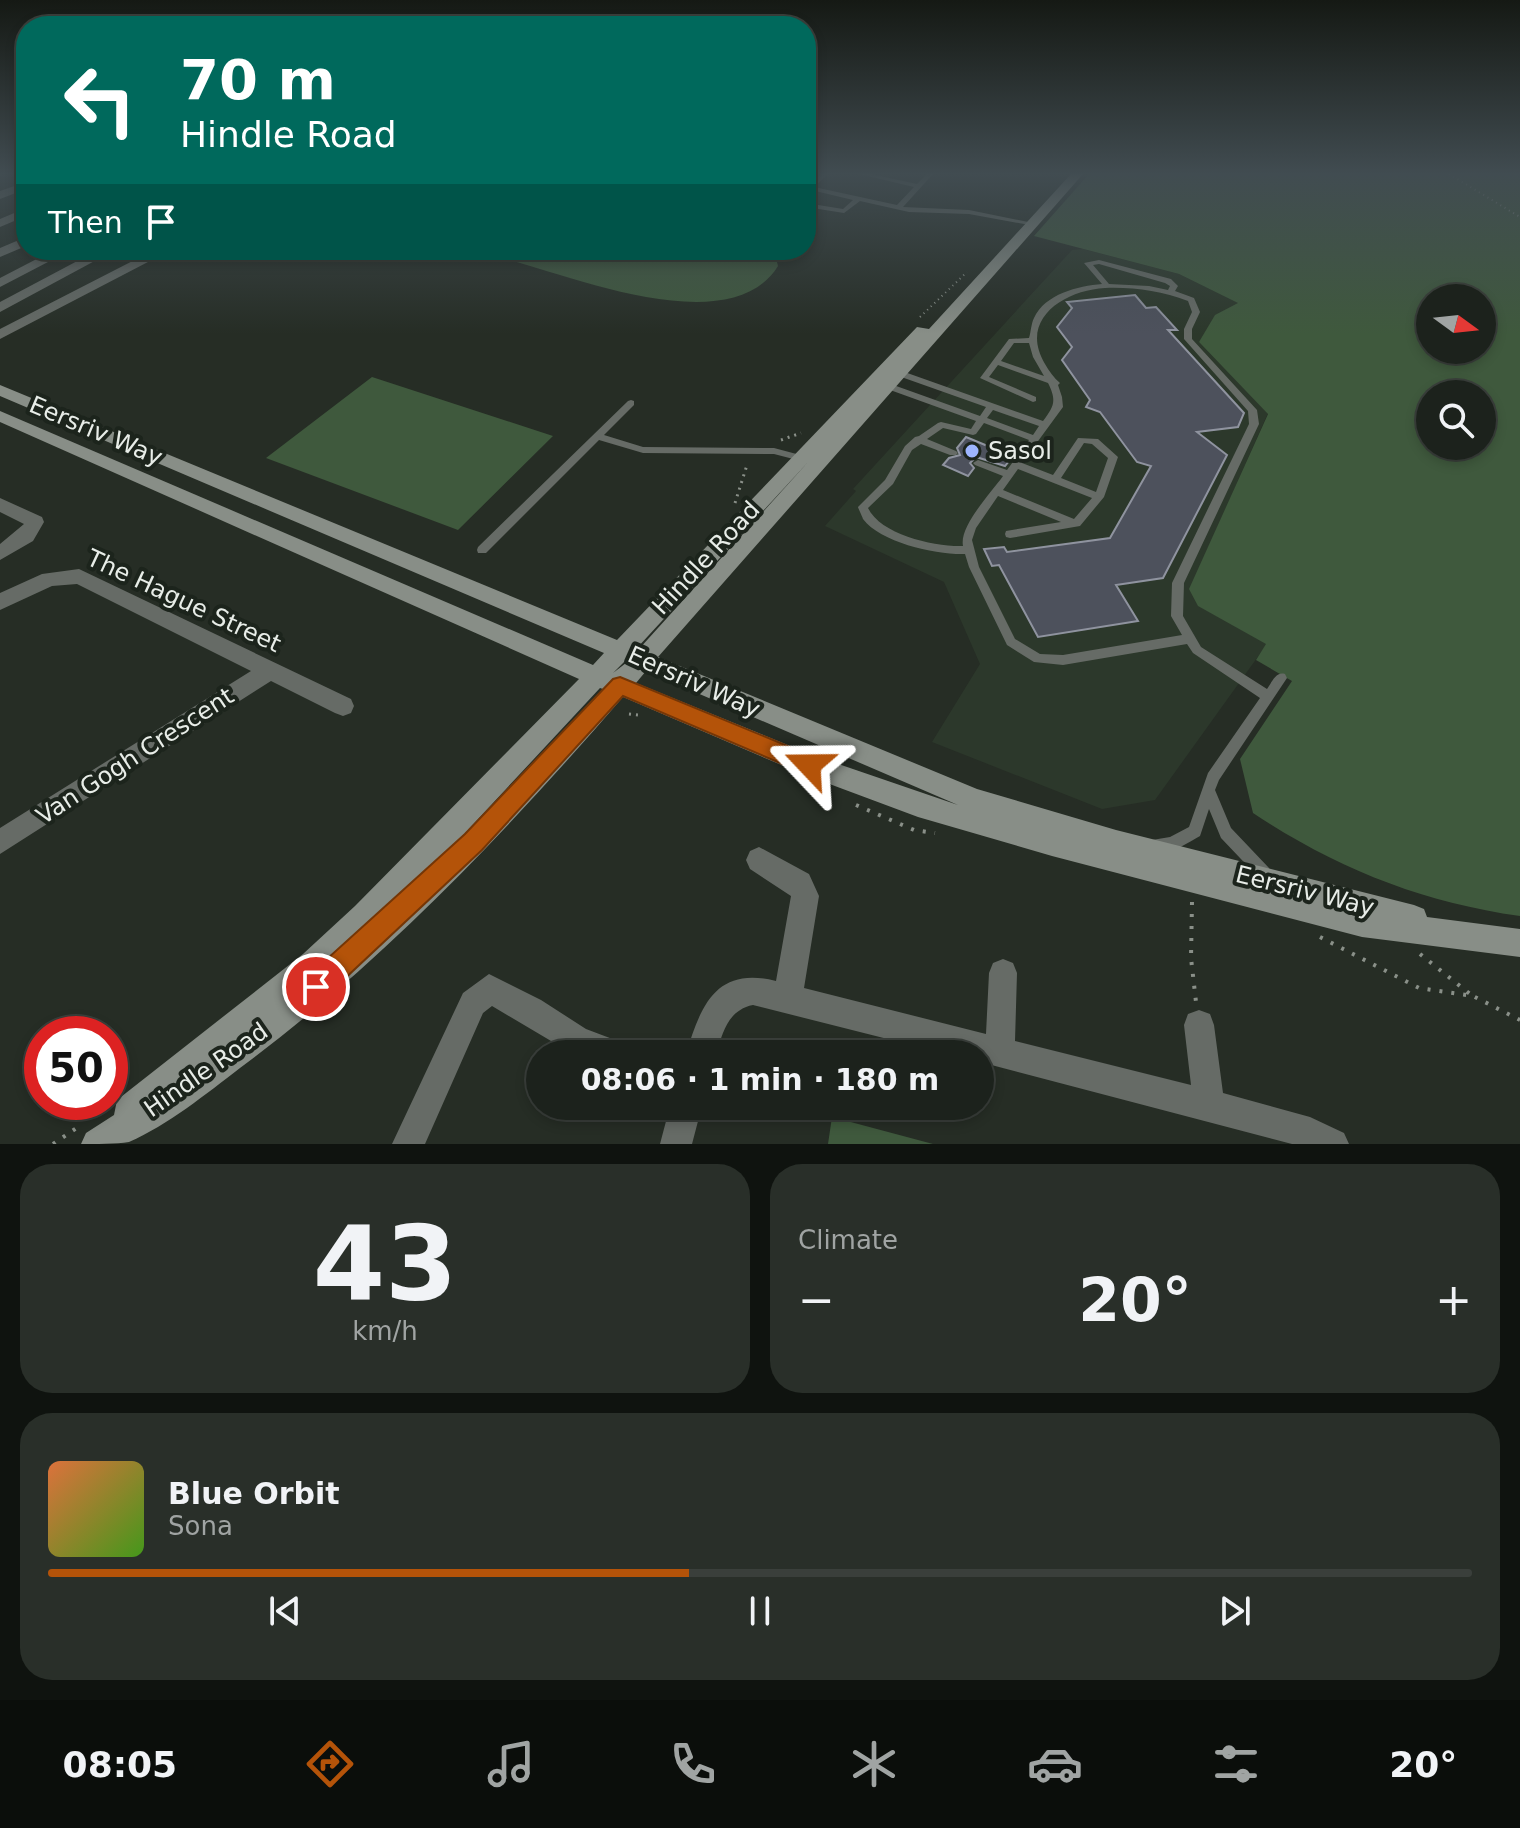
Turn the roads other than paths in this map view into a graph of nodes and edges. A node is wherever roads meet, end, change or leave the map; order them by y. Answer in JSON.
{"nodes":[{"id":1,"x":1026,"y":227,"type":"edge"},
{"id":2,"x":46,"y":260,"type":"edge"},
{"id":3,"x":89,"y":260,"type":"edge"},
{"id":4,"x":145,"y":260,"type":"edge"},
{"id":5,"x":0,"y":261,"type":"edge"},
{"id":6,"x":27,"y":270,"type":"junction"},
{"id":7,"x":0,"y":283,"type":"edge"},
{"id":8,"x":1108,"y":287,"type":"junction"},
{"id":9,"x":1170,"y":293,"type":"junction"},
{"id":10,"x":0,"y":308,"type":"edge"},
{"id":11,"x":0,"y":335,"type":"edge"},
{"id":12,"x":1032,"y":340,"type":"junction"},
{"id":13,"x":997,"y":362,"type":"junction"},
{"id":14,"x":887,"y":377,"type":"junction"},
{"id":15,"x":1056,"y":383,"type":"junction"},
{"id":16,"x":0,"y":390,"type":"edge"},
{"id":17,"x":1033,"y":399,"type":"dead end"},
{"id":18,"x":631,"y":403,"type":"dead end"},
{"id":19,"x":991,"y":406,"type":"junction"},
{"id":20,"x":0,"y":416,"type":"edge"},
{"id":21,"x":984,"y":420,"type":"junction"},
{"id":22,"x":1045,"y":425,"type":"junction"},
{"id":23,"x":598,"y":436,"type":"junction"},
{"id":24,"x":918,"y":439,"type":"junction"},
{"id":25,"x":1036,"y":439,"type":"junction"},
{"id":26,"x":953,"y":453,"type":"dead end"},
{"id":27,"x":801,"y":458,"type":"junction"},
{"id":28,"x":978,"y":463,"type":"dead end"},
{"id":29,"x":1017,"y":465,"type":"junction"},
{"id":30,"x":1010,"y":475,"type":"junction"},
{"id":31,"x":1055,"y":480,"type":"junction"},
{"id":32,"x":997,"y":492,"type":"junction"},
{"id":33,"x":1099,"y":497,"type":"junction"},
{"id":34,"x":0,"y":504,"type":"edge"},
{"id":35,"x":1076,"y":523,"type":"junction"},
{"id":36,"x":1010,"y":534,"type":"dead end"},
{"id":37,"x":482,"y":550,"type":"dead end"},
{"id":38,"x":968,"y":550,"type":"junction"},
{"id":39,"x":0,"y":553,"type":"edge"},
{"id":40,"x":0,"y":602,"type":"edge"},
{"id":41,"x":1189,"y":639,"type":"junction"},
{"id":42,"x":621,"y":649,"type":"junction"},
{"id":43,"x":643,"y":659,"type":"junction"},
{"id":44,"x":270,"y":670,"type":"junction"},
{"id":45,"x":1281,"y":678,"type":"dead end"},
{"id":46,"x":608,"y":680,"type":"junction"},
{"id":47,"x":1268,"y":696,"type":"junction"},
{"id":48,"x":343,"y":706,"type":"dead end"},
{"id":49,"x":1210,"y":792,"type":"junction"},
{"id":50,"x":0,"y":842,"type":"edge"},
{"id":51,"x":1137,"y":847,"type":"junction"},
{"id":52,"x":759,"y":860,"type":"dead end"},
{"id":53,"x":1283,"y":885,"type":"junction"},
{"id":54,"x":1452,"y":932,"type":"junction"},
{"id":55,"x":1520,"y":943,"type":"edge"},
{"id":56,"x":1003,"y":973,"type":"dead end"},
{"id":57,"x":788,"y":997,"type":"junction"},
{"id":58,"x":1199,"y":1025,"type":"road end"},
{"id":59,"x":576,"y":1040,"type":"edge"},
{"id":60,"x":706,"y":1040,"type":"edge"},
{"id":61,"x":1000,"y":1051,"type":"junction"},
{"id":62,"x":1209,"y":1105,"type":"junction"},
{"id":63,"x":682,"y":1120,"type":"edge"},
{"id":64,"x":88,"y":1144,"type":"edge"},
{"id":65,"x":97,"y":1144,"type":"edge"},
{"id":66,"x":408,"y":1144,"type":"edge"},
{"id":67,"x":676,"y":1144,"type":"edge"},
{"id":68,"x":1333,"y":1144,"type":"edge"}],
"edges":[{"from":1,"to":14,"type":"main road","name":"Hindle Road"},
{"from":2,"to":6,"type":"street"},
{"from":3,"to":10,"type":"street"},
{"from":4,"to":11,"type":"street"},
{"from":5,"to":6,"type":"street"},
{"from":6,"to":7,"type":"street"},
{"from":8,"to":9,"type":"lane"},
{"from":8,"to":9,"type":"lane"},
{"from":8,"to":12,"type":"lane"},
{"from":9,"to":41,"type":"lane"},
{"from":12,"to":13,"type":"lane"},
{"from":12,"to":15,"type":"lane"},
{"from":13,"to":15,"type":"lane"},
{"from":13,"to":17,"type":"lane"},
{"from":14,"to":19,"type":"lane"},
{"from":14,"to":21,"type":"lane"},
{"from":14,"to":27,"type":"main road","name":"Hindle Road"},
{"from":14,"to":43,"type":"main road","name":"Hindle Road"},
{"from":15,"to":22,"type":"lane"},
{"from":16,"to":42,"type":"main road","name":"Eersriv Way"},
{"from":18,"to":23,"type":"lane"},
{"from":19,"to":21,"type":"lane"},
{"from":19,"to":22,"type":"lane"},
{"from":20,"to":46,"type":"main road","name":"Eersriv Way"},
{"from":21,"to":24,"type":"lane"},
{"from":21,"to":25,"type":"lane"},
{"from":22,"to":25,"type":"lane"},
{"from":23,"to":27,"type":"lane"},
{"from":23,"to":37,"type":"lane"},
{"from":24,"to":26,"type":"lane"},
{"from":24,"to":38,"type":"lane"},
{"from":25,"to":29,"type":"lane"},
{"from":27,"to":42,"type":"main road","name":"Hindle Road"},
{"from":28,"to":30,"type":"lane"},
{"from":29,"to":30,"type":"lane"},
{"from":29,"to":31,"type":"lane"},
{"from":30,"to":32,"type":"lane"},
{"from":31,"to":33,"type":"lane"},
{"from":31,"to":33,"type":"lane"},
{"from":32,"to":35,"type":"lane"},
{"from":32,"to":38,"type":"lane"},
{"from":33,"to":35,"type":"lane"},
{"from":34,"to":39,"type":"street"},
{"from":35,"to":36,"type":"lane"},
{"from":38,"to":41,"type":"lane"},
{"from":40,"to":44,"type":"street","name":"The Hague Street"},
{"from":41,"to":47,"type":"lane"},
{"from":42,"to":43,"type":"main road","name":"Eersriv Way"},
{"from":42,"to":46,"type":"main road","name":"Hindle Road"},
{"from":43,"to":46,"type":"main road","name":"Hindle Road"},
{"from":43,"to":51,"type":"main road","name":"Eersriv Way"},
{"from":44,"to":48,"type":"street","name":"The Hague Street"},
{"from":44,"to":50,"type":"street","name":"Van Gogh Crescent"},
{"from":45,"to":47,"type":"lane"},
{"from":46,"to":54,"type":"main road","name":"Eersriv Way"},
{"from":46,"to":64,"type":"main road","name":"Hindle Road"},
{"from":46,"to":65,"type":"main road","name":"Hindle Road"},
{"from":47,"to":49,"type":"lane"},
{"from":49,"to":51,"type":"lane"},
{"from":49,"to":53,"type":"lane"},
{"from":51,"to":53,"type":"main road","name":"Eersriv Way"},
{"from":52,"to":57,"type":"street"},
{"from":53,"to":54,"type":"main road","name":"Eersriv Way"},
{"from":54,"to":55,"type":"main road","name":"Eersriv Way"},
{"from":56,"to":61,"type":"street"},
{"from":57,"to":60,"type":"street"},
{"from":57,"to":61,"type":"street"},
{"from":58,"to":62,"type":"street"},
{"from":59,"to":66,"type":"street"},
{"from":61,"to":62,"type":"street"},
{"from":62,"to":68,"type":"street"},
{"from":63,"to":67,"type":"street"}]}
